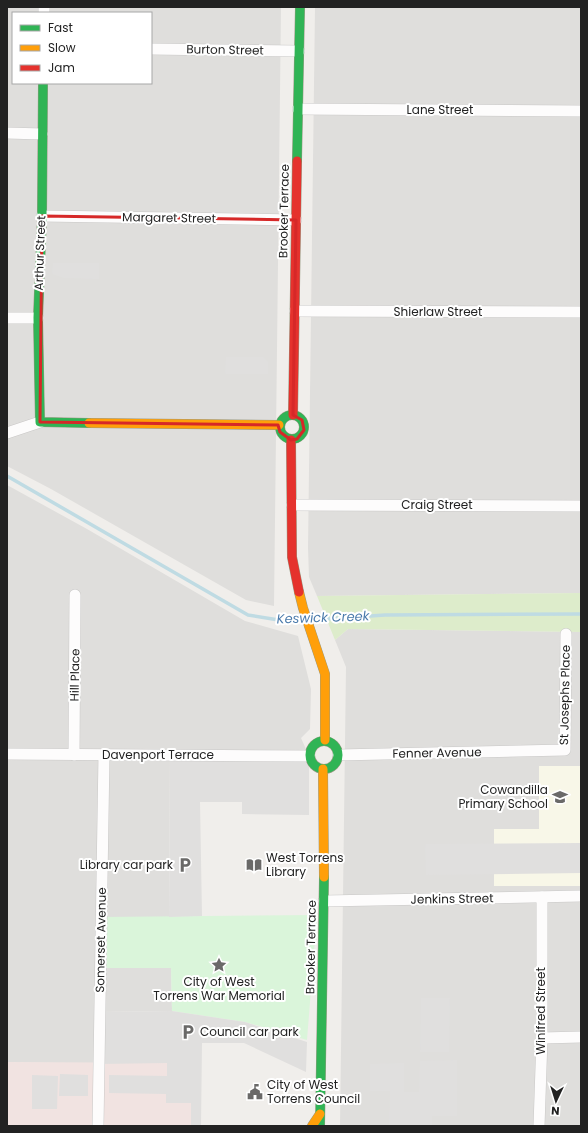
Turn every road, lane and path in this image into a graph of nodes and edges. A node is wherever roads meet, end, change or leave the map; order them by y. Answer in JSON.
{"nodes":[{"id":1,"x":300,"y":7,"type":"edge"},
{"id":2,"x":152,"y":49,"type":"edge"},
{"id":3,"x":299,"y":51,"type":"junction"},
{"id":4,"x":43,"y":84,"type":"edge"},
{"id":5,"x":298,"y":109,"type":"junction"},
{"id":6,"x":581,"y":111,"type":"edge"},
{"id":7,"x":7,"y":133,"type":"edge"},
{"id":8,"x":42,"y":134,"type":"junction"},
{"id":9,"x":42,"y":216,"type":"junction"},
{"id":10,"x":296,"y":220,"type":"junction"},
{"id":11,"x":295,"y":311,"type":"junction"},
{"id":12,"x":581,"y":312,"type":"edge"},
{"id":13,"x":7,"y":318,"type":"edge"},
{"id":14,"x":38,"y":318,"type":"junction"},
{"id":15,"x":293,"y":414,"type":"junction"},
{"id":16,"x":40,"y":422,"type":"junction"},
{"id":17,"x":279,"y":425,"type":"junction"},
{"id":18,"x":7,"y":433,"type":"edge"},
{"id":19,"x":291,"y":440,"type":"junction"},
{"id":20,"x":292,"y":505,"type":"junction"},
{"id":21,"x":581,"y":506,"type":"edge"},
{"id":22,"x":76,"y":595,"type":"dead end"},
{"id":23,"x":566,"y":634,"type":"dead end"},
{"id":24,"x":325,"y":740,"type":"junction"},
{"id":25,"x":535,"y":750,"type":"joint"},
{"id":26,"x":7,"y":754,"type":"edge"},
{"id":27,"x":74,"y":755,"type":"junction"},
{"id":28,"x":104,"y":755,"type":"junction"},
{"id":29,"x":338,"y":755,"type":"junction"},
{"id":30,"x":309,"y":756,"type":"junction"},
{"id":31,"x":323,"y":769,"type":"junction"},
{"id":32,"x":581,"y":896,"type":"edge"},
{"id":33,"x":542,"y":897,"type":"junction"},
{"id":34,"x":324,"y":902,"type":"junction"},
{"id":35,"x":581,"y":1037,"type":"edge"},
{"id":36,"x":542,"y":1038,"type":"junction"},
{"id":37,"x":320,"y":1114,"type":"junction"},
{"id":38,"x":98,"y":1126,"type":"edge"},
{"id":39,"x":312,"y":1126,"type":"edge"},
{"id":40,"x":320,"y":1126,"type":"edge"},
{"id":41,"x":539,"y":1126,"type":"edge"}],
"edges":[{"from":1,"to":3,"type":"street","name":"Brooker Terrace"},
{"from":2,"to":3,"type":"street","name":"Burton Street"},
{"from":3,"to":5,"type":"street","name":"Brooker Terrace"},
{"from":4,"to":8,"type":"street","name":"Arthur Street"},
{"from":5,"to":6,"type":"street","name":"Lane Street"},
{"from":5,"to":10,"type":"street","name":"Brooker Terrace"},
{"from":7,"to":8,"type":"street"},
{"from":8,"to":9,"type":"street","name":"Arthur Street"},
{"from":9,"to":10,"type":"street","name":"Margaret Street"},
{"from":9,"to":14,"type":"street","name":"Arthur Street"},
{"from":10,"to":11,"type":"street","name":"Brooker Terrace"},
{"from":11,"to":12,"type":"street","name":"Shierlaw Street"},
{"from":11,"to":15,"type":"street","name":"Brooker Terrace"},
{"from":13,"to":14,"type":"street"},
{"from":14,"to":16,"type":"street","name":"Arthur Street"},
{"from":15,"to":17,"type":"street"},
{"from":15,"to":19,"type":"street"},
{"from":16,"to":17,"type":"street"},
{"from":16,"to":18,"type":"street"},
{"from":17,"to":19,"type":"street"},
{"from":19,"to":20,"type":"street"},
{"from":20,"to":21,"type":"street","name":"Craig Street"},
{"from":20,"to":24,"type":"street"},
{"from":22,"to":27,"type":"street","name":"Hill Place"},
{"from":23,"to":25,"type":"street","name":"St Josephs Place"},
{"from":24,"to":29,"type":"street"},
{"from":24,"to":30,"type":"street"},
{"from":25,"to":29,"type":"street","name":"Fenner Avenue"},
{"from":26,"to":27,"type":"street","name":"Davenport Terrace"},
{"from":27,"to":28,"type":"street","name":"Davenport Terrace"},
{"from":28,"to":30,"type":"street","name":"Davenport Terrace"},
{"from":28,"to":38,"type":"street","name":"Somerset Avenue"},
{"from":29,"to":31,"type":"street"},
{"from":30,"to":31,"type":"street"},
{"from":31,"to":34,"type":"street","name":"Brooker Terrace"},
{"from":32,"to":33,"type":"street","name":"Jenkins Street"},
{"from":33,"to":34,"type":"street","name":"Jenkins Street"},
{"from":33,"to":36,"type":"street","name":"Winifred Street"},
{"from":34,"to":37,"type":"street","name":"Brooker Terrace"},
{"from":35,"to":36,"type":"street"},
{"from":36,"to":41,"type":"street","name":"Winifred Street"},
{"from":37,"to":39,"type":"street"},
{"from":37,"to":40,"type":"street","name":"Brooker Terrace"}]}
